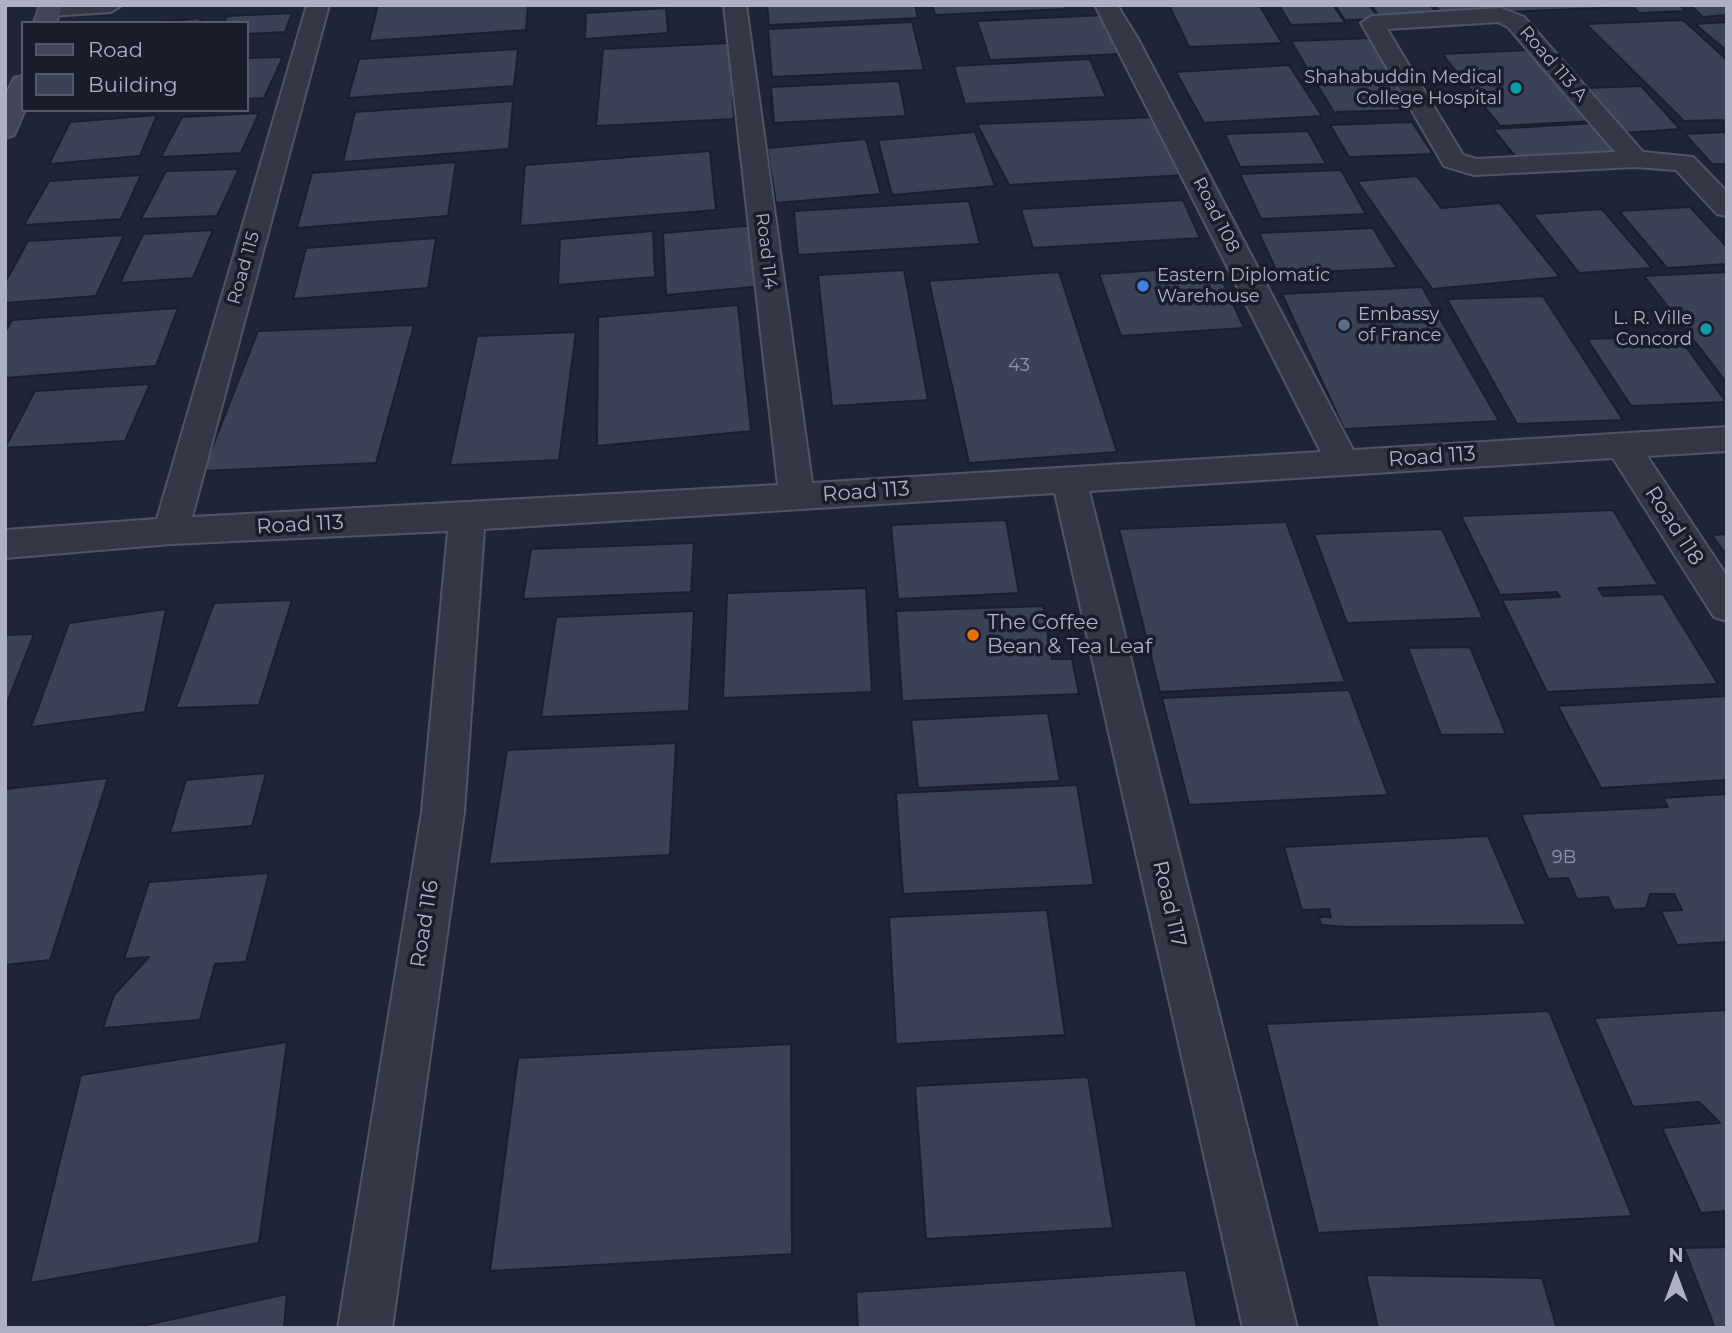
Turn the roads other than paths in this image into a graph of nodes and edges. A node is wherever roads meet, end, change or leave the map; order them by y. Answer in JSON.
{"nodes":[{"id":1,"x":111,"y":5,"type":"edge"},
{"id":2,"x":318,"y":5,"type":"edge"},
{"id":3,"x":735,"y":5,"type":"edge"},
{"id":4,"x":1105,"y":5,"type":"edge"},
{"id":5,"x":49,"y":12,"type":"edge"},
{"id":6,"x":21,"y":88,"type":"edge"},
{"id":7,"x":5,"y":130,"type":"edge"},
{"id":8,"x":1636,"y":159,"type":"junction"},
{"id":9,"x":1727,"y":208,"type":"edge"},
{"id":10,"x":1727,"y":439,"type":"edge"},
{"id":11,"x":1622,"y":445,"type":"junction"},
{"id":12,"x":1343,"y":463,"type":"junction"},
{"id":13,"x":1069,"y":480,"type":"junction"},
{"id":14,"x":797,"y":497,"type":"junction"},
{"id":15,"x":467,"y":517,"type":"junction"},
{"id":16,"x":171,"y":531,"type":"junction"},
{"id":17,"x":5,"y":544,"type":"edge"},
{"id":18,"x":1727,"y":606,"type":"edge"},
{"id":19,"x":365,"y":1328,"type":"edge"},
{"id":20,"x":1270,"y":1328,"type":"edge"}],
"edges":[{"from":1,"to":5,"type":"street"},
{"from":2,"to":16,"type":"street","name":"Road 115"},
{"from":3,"to":14,"type":"street","name":"Road 114"},
{"from":4,"to":12,"type":"street","name":"Road 108"},
{"from":6,"to":7,"type":"main road"},
{"from":8,"to":8,"type":"street","name":"Road 113 A"},
{"from":8,"to":9,"type":"street","name":"Road 113 A"},
{"from":10,"to":11,"type":"street","name":"Road 113"},
{"from":11,"to":12,"type":"street","name":"Road 113"},
{"from":11,"to":18,"type":"street","name":"Road 118"},
{"from":12,"to":13,"type":"street","name":"Road 113"},
{"from":13,"to":14,"type":"street","name":"Road 113"},
{"from":13,"to":20,"type":"street","name":"Road 117"},
{"from":14,"to":15,"type":"street","name":"Road 113"},
{"from":15,"to":16,"type":"street","name":"Road 113"},
{"from":15,"to":19,"type":"street","name":"Road 116"},
{"from":16,"to":17,"type":"street","name":"Road 113"}]}
